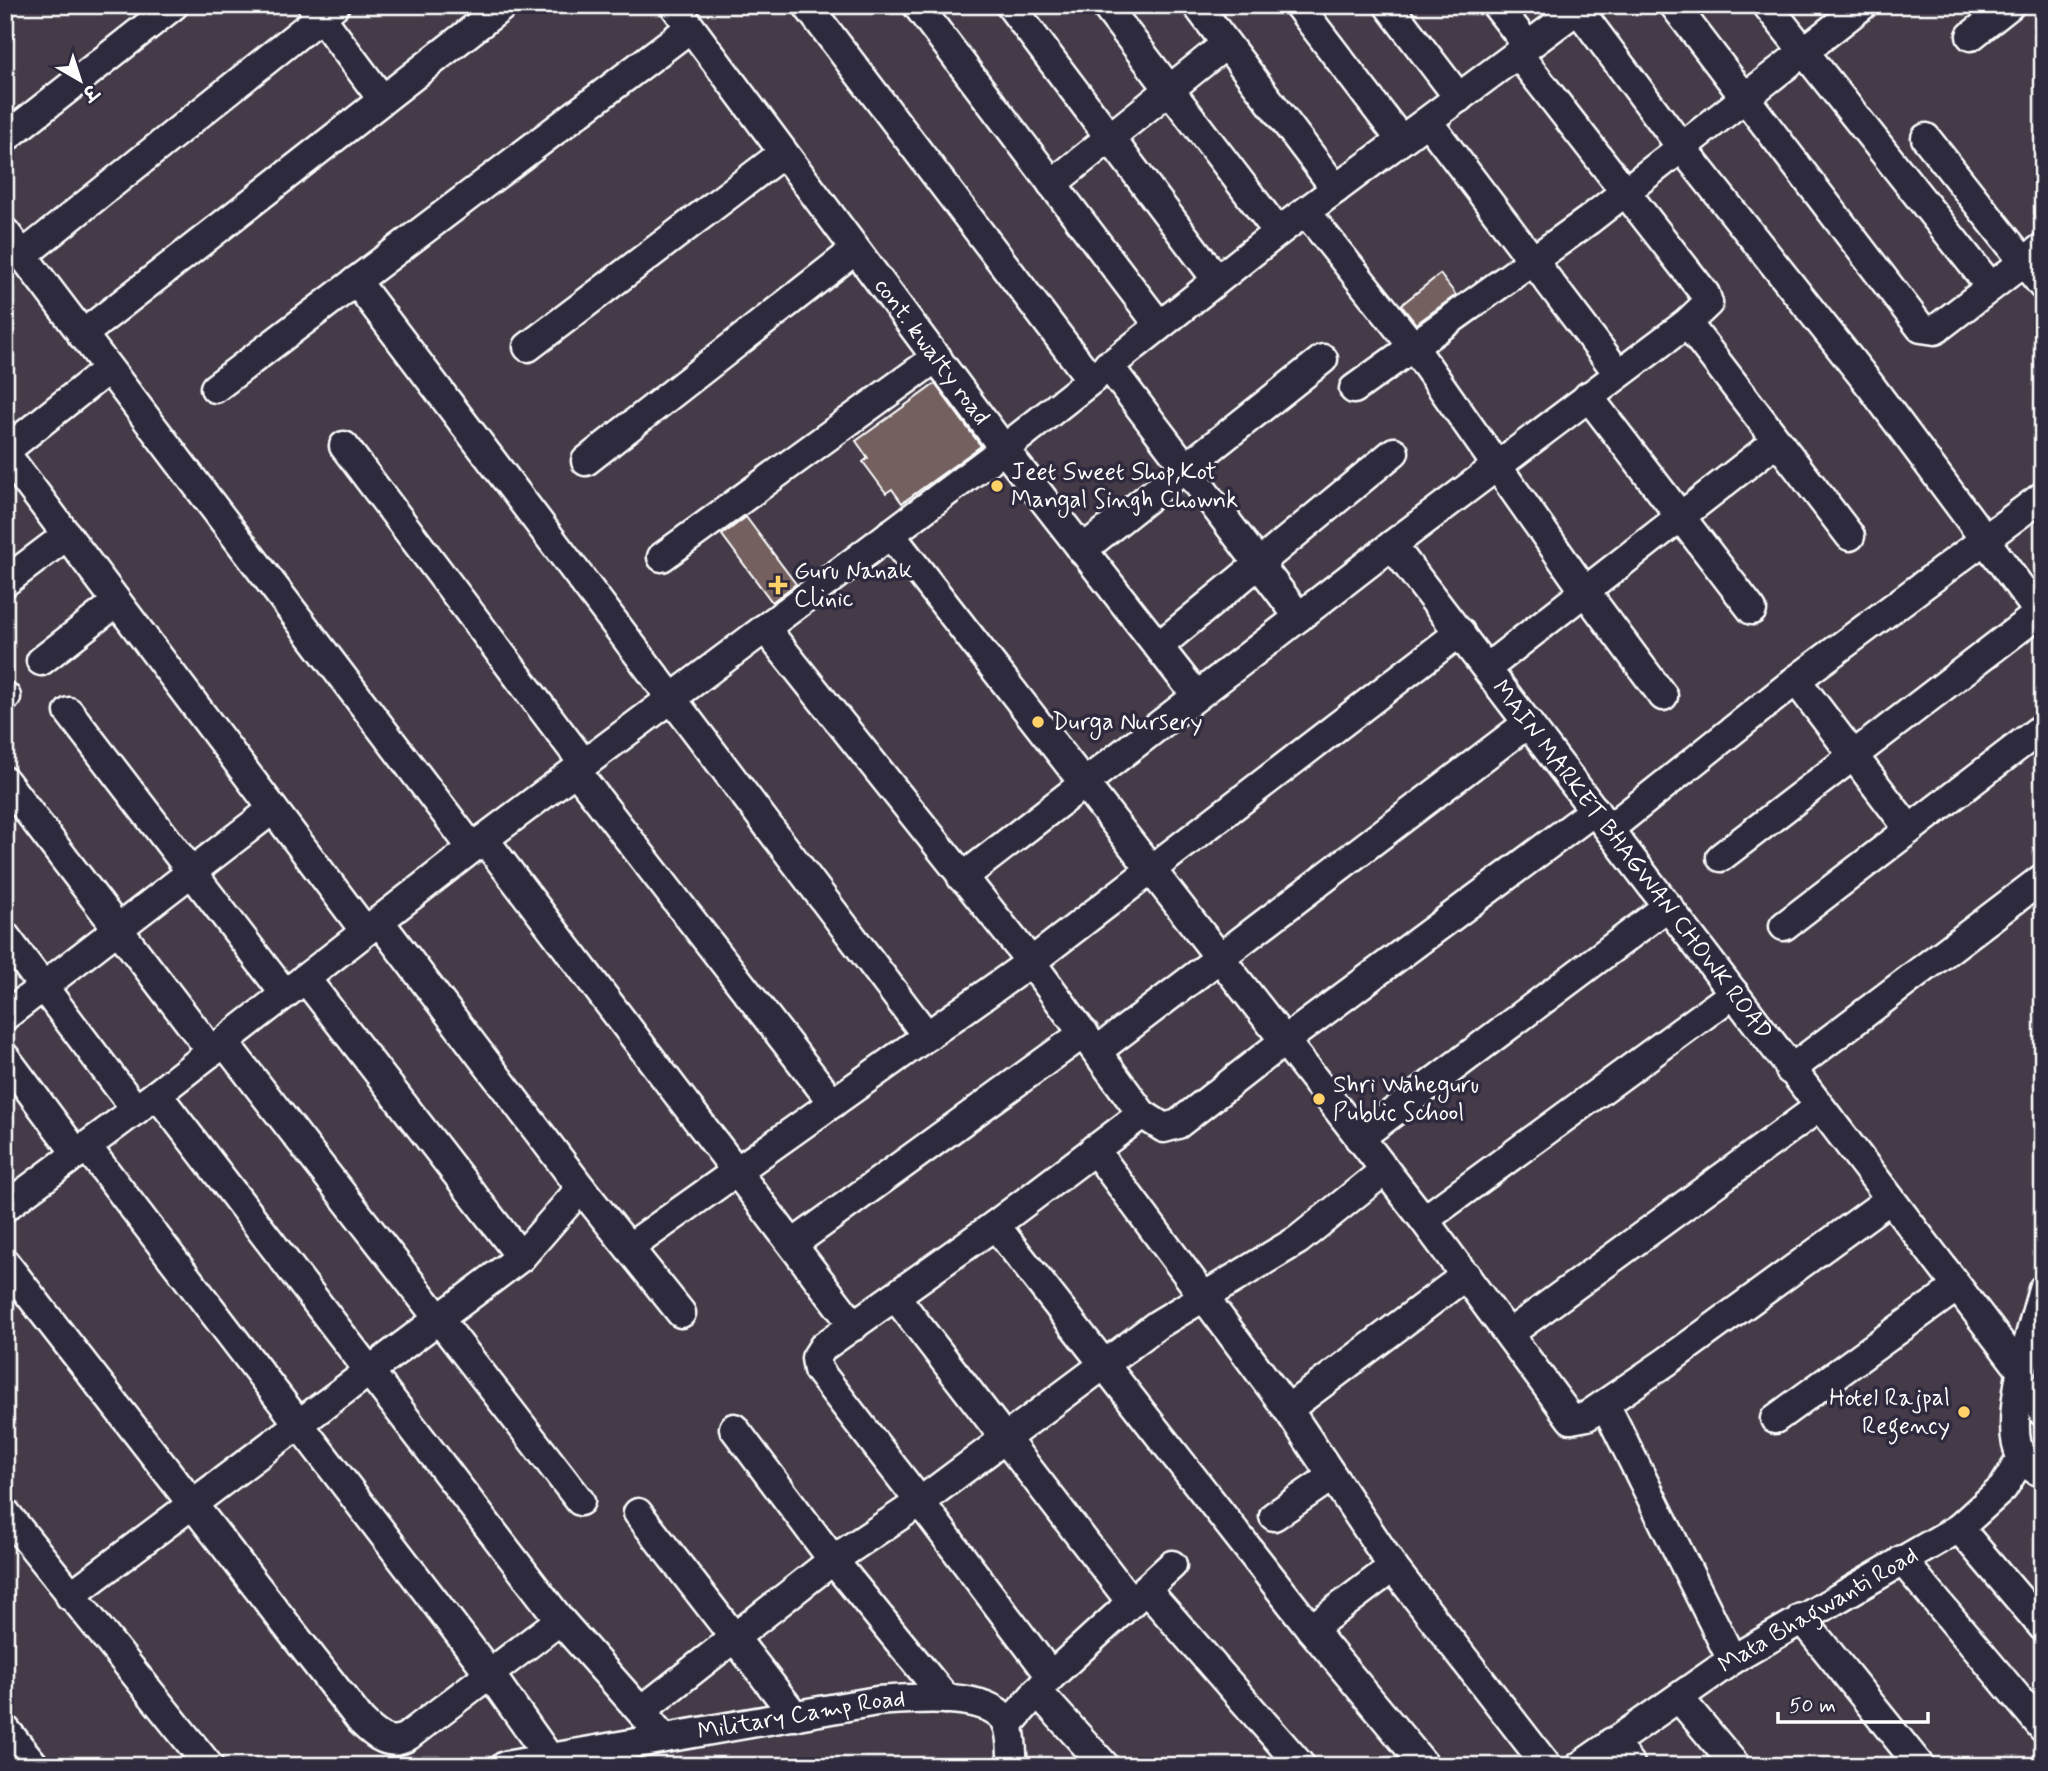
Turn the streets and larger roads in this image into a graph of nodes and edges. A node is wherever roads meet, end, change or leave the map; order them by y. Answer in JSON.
{"nodes":[{"id":1,"x":174,"y":5,"type":"edge"},
{"id":2,"x":503,"y":5,"type":"edge"},
{"id":3,"x":674,"y":5,"type":"edge"},
{"id":4,"x":807,"y":5,"type":"edge"},
{"id":5,"x":917,"y":5,"type":"edge"},
{"id":6,"x":1010,"y":5,"type":"edge"},
{"id":7,"x":1105,"y":5,"type":"edge"},
{"id":8,"x":1197,"y":5,"type":"edge"},
{"id":9,"x":1298,"y":5,"type":"edge"},
{"id":10,"x":1388,"y":5,"type":"edge"},
{"id":11,"x":1496,"y":5,"type":"edge"},
{"id":12,"x":1674,"y":5,"type":"edge"},
{"id":13,"x":1767,"y":5,"type":"edge"},
{"id":14,"x":1863,"y":5,"type":"edge"},
{"id":15,"x":2010,"y":5,"type":"edge"},
{"id":16,"x":1580,"y":7,"type":"edge"},
{"id":17,"x":323,"y":9,"type":"edge"},
{"id":18,"x":690,"y":28,"type":"junction"},
{"id":19,"x":1970,"y":36,"type":"dead end"},
{"id":20,"x":1226,"y":44,"type":"junction"},
{"id":21,"x":1523,"y":50,"type":"junction"},
{"id":22,"x":1802,"y":51,"type":"junction"},
{"id":23,"x":1167,"y":90,"type":"junction"},
{"id":24,"x":1746,"y":96,"type":"junction"},
{"id":25,"x":382,"y":99,"type":"junction"},
{"id":26,"x":1459,"y":99,"type":"junction"},
{"id":27,"x":1428,"y":122,"type":"junction"},
{"id":28,"x":1109,"y":137,"type":"junction"},
{"id":29,"x":5,"y":138,"type":"edge"},
{"id":30,"x":1926,"y":138,"type":"dead end"},
{"id":31,"x":1401,"y":140,"type":"junction"},
{"id":32,"x":1682,"y":148,"type":"junction"},
{"id":33,"x":782,"y":154,"type":"junction"},
{"id":34,"x":1052,"y":184,"type":"junction"},
{"id":35,"x":1336,"y":189,"type":"junction"},
{"id":36,"x":1625,"y":191,"type":"junction"},
{"id":37,"x":1306,"y":212,"type":"junction"},
{"id":38,"x":5,"y":232,"type":"edge"},
{"id":39,"x":1278,"y":232,"type":"junction"},
{"id":40,"x":855,"y":250,"type":"junction"},
{"id":41,"x":2033,"y":255,"type":"edge"},
{"id":42,"x":22,"y":256,"type":"junction"},
{"id":43,"x":1535,"y":261,"type":"junction"},
{"id":44,"x":1217,"y":280,"type":"junction"},
{"id":45,"x":356,"y":281,"type":"junction"},
{"id":46,"x":1990,"y":286,"type":"junction"},
{"id":47,"x":2043,"y":286,"type":"edge"},
{"id":48,"x":1687,"y":323,"type":"junction"},
{"id":49,"x":1159,"y":325,"type":"junction"},
{"id":50,"x":82,"y":335,"type":"junction"},
{"id":51,"x":1412,"y":345,"type":"junction"},
{"id":52,"x":528,"y":347,"type":"dead end"},
{"id":53,"x":937,"y":357,"type":"junction"},
{"id":54,"x":1323,"y":359,"type":"dead end"},
{"id":55,"x":108,"y":369,"type":"junction"},
{"id":56,"x":1099,"y":372,"type":"junction"},
{"id":57,"x":1619,"y":373,"type":"junction"},
{"id":58,"x":215,"y":388,"type":"dead end"},
{"id":59,"x":1354,"y":389,"type":"dead end"},
{"id":60,"x":1588,"y":396,"type":"junction"},
{"id":61,"x":1777,"y":441,"type":"junction"},
{"id":62,"x":344,"y":446,"type":"dead end"},
{"id":63,"x":1004,"y":449,"type":"junction"},
{"id":64,"x":5,"y":452,"type":"edge"},
{"id":65,"x":1394,"y":452,"type":"dead end"},
{"id":66,"x":586,"y":461,"type":"dead end"},
{"id":67,"x":1495,"y":465,"type":"junction"},
{"id":68,"x":1185,"y":471,"type":"junction"},
{"id":69,"x":2043,"y":496,"type":"edge"},
{"id":70,"x":1678,"y":516,"type":"junction"},
{"id":71,"x":890,"y":534,"type":"junction"},
{"id":72,"x":68,"y":535,"type":"junction"},
{"id":73,"x":1850,"y":536,"type":"dead end"},
{"id":74,"x":1984,"y":539,"type":"junction"},
{"id":75,"x":1392,"y":545,"type":"junction"},
{"id":76,"x":1082,"y":550,"type":"junction"},
{"id":77,"x":662,"y":557,"type":"dead end"},
{"id":78,"x":1259,"y":564,"type":"junction"},
{"id":79,"x":5,"y":582,"type":"edge"},
{"id":80,"x":1584,"y":590,"type":"junction"},
{"id":81,"x":117,"y":602,"type":"junction"},
{"id":82,"x":1752,"y":610,"type":"dead end"},
{"id":83,"x":2041,"y":613,"type":"edge"},
{"id":84,"x":1299,"y":617,"type":"junction"},
{"id":85,"x":765,"y":628,"type":"junction"},
{"id":86,"x":1460,"y":632,"type":"junction"},
{"id":87,"x":1159,"y":646,"type":"junction"},
{"id":88,"x":41,"y":661,"type":"dead end"},
{"id":89,"x":1487,"y":668,"type":"junction"},
{"id":90,"x":1796,"y":680,"type":"junction"},
{"id":91,"x":1196,"y":695,"type":"junction"},
{"id":92,"x":1663,"y":696,"type":"dead end"},
{"id":93,"x":673,"y":698,"type":"junction"},
{"id":94,"x":68,"y":712,"type":"dead end"},
{"id":95,"x":1528,"y":723,"type":"junction"},
{"id":96,"x":2043,"y":727,"type":"edge"},
{"id":97,"x":1853,"y":755,"type":"junction"},
{"id":98,"x":580,"y":767,"type":"junction"},
{"id":99,"x":5,"y":781,"type":"edge"},
{"id":100,"x":1084,"y":781,"type":"junction"},
{"id":101,"x":273,"y":809,"type":"junction"},
{"id":102,"x":1602,"y":820,"type":"junction"},
{"id":103,"x":1909,"y":829,"type":"junction"},
{"id":104,"x":478,"y":844,"type":"junction"},
{"id":105,"x":1721,"y":858,"type":"dead end"},
{"id":106,"x":1152,"y":868,"type":"junction"},
{"id":107,"x":192,"y":871,"type":"junction"},
{"id":108,"x":962,"y":877,"type":"junction"},
{"id":109,"x":2043,"y":878,"type":"edge"},
{"id":110,"x":1668,"y":906,"type":"junction"},
{"id":111,"x":372,"y":926,"type":"junction"},
{"id":112,"x":1784,"y":926,"type":"dead end"},
{"id":113,"x":119,"y":928,"type":"junction"},
{"id":114,"x":5,"y":936,"type":"edge"},
{"id":115,"x":1219,"y":959,"type":"junction"},
{"id":116,"x":1031,"y":962,"type":"junction"},
{"id":117,"x":44,"y":986,"type":"junction"},
{"id":118,"x":295,"y":986,"type":"junction"},
{"id":119,"x":1734,"y":993,"type":"junction"},
{"id":120,"x":5,"y":1016,"type":"edge"},
{"id":121,"x":927,"y":1036,"type":"junction"},
{"id":122,"x":1091,"y":1042,"type":"junction"},
{"id":123,"x":1283,"y":1042,"type":"junction"},
{"id":124,"x":218,"y":1047,"type":"junction"},
{"id":125,"x":5,"y":1057,"type":"edge"},
{"id":126,"x":1790,"y":1070,"type":"junction"},
{"id":127,"x":147,"y":1102,"type":"junction"},
{"id":128,"x":833,"y":1103,"type":"junction"},
{"id":129,"x":1819,"y":1107,"type":"junction"},
{"id":130,"x":1142,"y":1114,"type":"junction"},
{"id":131,"x":1359,"y":1138,"type":"junction"},
{"id":132,"x":1094,"y":1149,"type":"junction"},
{"id":133,"x":82,"y":1150,"type":"junction"},
{"id":134,"x":737,"y":1170,"type":"junction"},
{"id":135,"x":1385,"y":1170,"type":"junction"},
{"id":136,"x":581,"y":1188,"type":"junction"},
{"id":137,"x":1890,"y":1199,"type":"junction"},
{"id":138,"x":7,"y":1202,"type":"edge"},
{"id":139,"x":1424,"y":1220,"type":"junction"},
{"id":140,"x":995,"y":1225,"type":"junction"},
{"id":141,"x":793,"y":1244,"type":"junction"},
{"id":142,"x":630,"y":1247,"type":"junction"},
{"id":143,"x":521,"y":1257,"type":"junction"},
{"id":144,"x":5,"y":1264,"type":"edge"},
{"id":145,"x":1465,"y":1275,"type":"junction"},
{"id":146,"x":1957,"y":1287,"type":"junction"},
{"id":147,"x":2043,"y":1289,"type":"edge"},
{"id":148,"x":895,"y":1296,"type":"junction"},
{"id":149,"x":1201,"y":1296,"type":"junction"},
{"id":150,"x":681,"y":1313,"type":"dead end"},
{"id":151,"x":438,"y":1320,"type":"junction"},
{"id":152,"x":854,"y":1326,"type":"junction"},
{"id":153,"x":1510,"y":1333,"type":"junction"},
{"id":154,"x":1104,"y":1365,"type":"junction"},
{"id":155,"x":2021,"y":1370,"type":"junction"},
{"id":156,"x":368,"y":1372,"type":"junction"},
{"id":157,"x":2043,"y":1389,"type":"edge"},
{"id":158,"x":1605,"y":1404,"type":"junction"},
{"id":159,"x":1287,"y":1409,"type":"junction"},
{"id":160,"x":2043,"y":1412,"type":"edge"},
{"id":161,"x":1775,"y":1419,"type":"dead end"},
{"id":162,"x":300,"y":1424,"type":"junction"},
{"id":163,"x":734,"y":1428,"type":"dead end"},
{"id":164,"x":1003,"y":1438,"type":"junction"},
{"id":165,"x":2032,"y":1465,"type":"edge"},
{"id":166,"x":1331,"y":1477,"type":"junction"},
{"id":167,"x":580,"y":1502,"type":"dead end"},
{"id":168,"x":920,"y":1502,"type":"junction"},
{"id":169,"x":192,"y":1507,"type":"junction"},
{"id":170,"x":5,"y":1512,"type":"edge"},
{"id":171,"x":638,"y":1513,"type":"dead end"},
{"id":172,"x":1274,"y":1516,"type":"dead end"},
{"id":173,"x":1958,"y":1528,"type":"junction"},
{"id":174,"x":833,"y":1560,"type":"junction"},
{"id":175,"x":1902,"y":1560,"type":"junction"},
{"id":176,"x":1172,"y":1565,"type":"dead end"},
{"id":177,"x":1393,"y":1567,"type":"junction"},
{"id":178,"x":70,"y":1596,"type":"junction"},
{"id":179,"x":1139,"y":1596,"type":"junction"},
{"id":180,"x":1801,"y":1618,"type":"junction"},
{"id":181,"x":560,"y":1620,"type":"junction"},
{"id":182,"x":2043,"y":1627,"type":"edge"},
{"id":183,"x":1311,"y":1629,"type":"junction"},
{"id":184,"x":734,"y":1636,"type":"junction"},
{"id":185,"x":1732,"y":1660,"type":"junction"},
{"id":186,"x":491,"y":1674,"type":"junction"},
{"id":187,"x":1044,"y":1683,"type":"junction"},
{"id":188,"x":1679,"y":1698,"type":"junction"},
{"id":189,"x":946,"y":1699,"type":"junction"},
{"id":190,"x":795,"y":1716,"type":"junction"},
{"id":191,"x":1008,"y":1725,"type":"junction"},
{"id":192,"x":2043,"y":1728,"type":"edge"},
{"id":193,"x":5,"y":1729,"type":"edge"},
{"id":194,"x":1612,"y":1742,"type":"junction"},
{"id":195,"x":550,"y":1759,"type":"junction"},
{"id":196,"x":35,"y":1766,"type":"edge"},
{"id":197,"x":209,"y":1766,"type":"edge"},
{"id":198,"x":505,"y":1766,"type":"edge"},
{"id":199,"x":1013,"y":1766,"type":"edge"},
{"id":200,"x":1105,"y":1766,"type":"edge"},
{"id":201,"x":1301,"y":1766,"type":"edge"},
{"id":202,"x":1425,"y":1766,"type":"edge"},
{"id":203,"x":1547,"y":1766,"type":"edge"},
{"id":204,"x":1580,"y":1766,"type":"edge"},
{"id":205,"x":1631,"y":1766,"type":"edge"},
{"id":206,"x":1736,"y":1766,"type":"edge"},
{"id":207,"x":1920,"y":1766,"type":"edge"}],
"edges":[{"from":1,"to":29,"type":"street"},
{"from":2,"to":25,"type":"street"},
{"from":3,"to":18,"type":"street","name":"cont. kwalty road"},
{"from":4,"to":56,"type":"street"},
{"from":5,"to":34,"type":"street"},
{"from":6,"to":28,"type":"street"},
{"from":7,"to":23,"type":"street"},
{"from":8,"to":20,"type":"street"},
{"from":9,"to":31,"type":"street"},
{"from":10,"to":26,"type":"street"},
{"from":11,"to":21,"type":"street"},
{"from":12,"to":24,"type":"street"},
{"from":13,"to":22,"type":"street"},
{"from":14,"to":22,"type":"street"},
{"from":15,"to":19,"type":"street"},
{"from":16,"to":21,"type":"street"},
{"from":16,"to":32,"type":"street"},
{"from":17,"to":25,"type":"street"},
{"from":17,"to":42,"type":"street"},
{"from":18,"to":33,"type":"street","name":"cont. kwalty road"},
{"from":18,"to":45,"type":"street"},
{"from":20,"to":23,"type":"street"},
{"from":20,"to":35,"type":"street"},
{"from":21,"to":26,"type":"street"},
{"from":21,"to":36,"type":"street"},
{"from":22,"to":24,"type":"street"},
{"from":22,"to":46,"type":"street"},
{"from":23,"to":28,"type":"street"},
{"from":23,"to":39,"type":"street"},
{"from":24,"to":32,"type":"street"},
{"from":24,"to":46,"type":"street"},
{"from":25,"to":50,"type":"street"},
{"from":26,"to":27,"type":"street"},
{"from":27,"to":31,"type":"street"},
{"from":27,"to":43,"type":"street"},
{"from":28,"to":34,"type":"street"},
{"from":28,"to":44,"type":"street"},
{"from":30,"to":41,"type":"street"},
{"from":31,"to":35,"type":"street"},
{"from":32,"to":36,"type":"street"},
{"from":32,"to":74,"type":"street"},
{"from":33,"to":40,"type":"street","name":"cont. kwalty road"},
{"from":33,"to":52,"type":"street"},
{"from":34,"to":49,"type":"street"},
{"from":35,"to":37,"type":"street"},
{"from":36,"to":43,"type":"street"},
{"from":36,"to":48,"type":"street"},
{"from":37,"to":39,"type":"street"},
{"from":37,"to":51,"type":"street"},
{"from":38,"to":42,"type":"street"},
{"from":39,"to":44,"type":"street"},
{"from":40,"to":53,"type":"street","name":"cont. kwalty road"},
{"from":40,"to":66,"type":"street"},
{"from":41,"to":46,"type":"street"},
{"from":41,"to":47,"type":"street"},
{"from":42,"to":50,"type":"street"},
{"from":43,"to":51,"type":"street"},
{"from":43,"to":57,"type":"street"},
{"from":44,"to":49,"type":"street"},
{"from":45,"to":58,"type":"street"},
{"from":45,"to":93,"type":"street"},
{"from":48,"to":57,"type":"street"},
{"from":48,"to":61,"type":"street"},
{"from":49,"to":56,"type":"street"},
{"from":50,"to":55,"type":"street"},
{"from":51,"to":59,"type":"street"},
{"from":51,"to":67,"type":"street"},
{"from":53,"to":63,"type":"street","name":"cont. kwalty road"},
{"from":53,"to":77,"type":"street"},
{"from":54,"to":68,"type":"street"},
{"from":55,"to":64,"type":"street"},
{"from":55,"to":104,"type":"street"},
{"from":56,"to":63,"type":"street"},
{"from":56,"to":68,"type":"street"},
{"from":57,"to":60,"type":"street"},
{"from":60,"to":67,"type":"street"},
{"from":60,"to":70,"type":"street"},
{"from":61,"to":70,"type":"street"},
{"from":61,"to":73,"type":"street"},
{"from":62,"to":98,"type":"street"},
{"from":63,"to":71,"type":"street"},
{"from":63,"to":76,"type":"street","name":"cont. kwalty road"},
{"from":64,"to":72,"type":"street"},
{"from":65,"to":78,"type":"street"},
{"from":67,"to":75,"type":"street"},
{"from":67,"to":80,"type":"street"},
{"from":68,"to":76,"type":"street"},
{"from":68,"to":78,"type":"street"},
{"from":69,"to":74,"type":"street"},
{"from":70,"to":80,"type":"street"},
{"from":70,"to":82,"type":"street"},
{"from":71,"to":85,"type":"street"},
{"from":71,"to":100,"type":"street"},
{"from":72,"to":79,"type":"street"},
{"from":72,"to":81,"type":"street"},
{"from":74,"to":83,"type":"street"},
{"from":74,"to":90,"type":"street"},
{"from":75,"to":84,"type":"street"},
{"from":75,"to":86,"type":"street","name":"MAIN MARKET BHAGWAN CHOWK ROAD"},
{"from":76,"to":87,"type":"street","name":"cont. kwalty road"},
{"from":78,"to":84,"type":"street"},
{"from":78,"to":87,"type":"street"},
{"from":80,"to":89,"type":"street"},
{"from":80,"to":92,"type":"street"},
{"from":81,"to":88,"type":"street"},
{"from":81,"to":101,"type":"street"},
{"from":83,"to":97,"type":"street"},
{"from":84,"to":91,"type":"street"},
{"from":85,"to":93,"type":"street"},
{"from":85,"to":108,"type":"street"},
{"from":86,"to":89,"type":"street","name":"MAIN MARKET BHAGWAN CHOWK ROAD"},
{"from":86,"to":106,"type":"street"},
{"from":87,"to":91,"type":"street","name":"cont. kwalty road"},
{"from":89,"to":95,"type":"street","name":"MAIN MARKET BHAGWAN CHOWK ROAD"},
{"from":90,"to":97,"type":"street"},
{"from":90,"to":102,"type":"street"},
{"from":91,"to":100,"type":"street"},
{"from":93,"to":98,"type":"street"},
{"from":93,"to":121,"type":"street"},
{"from":94,"to":107,"type":"street"},
{"from":95,"to":102,"type":"street","name":"MAIN MARKET BHAGWAN CHOWK ROAD"},
{"from":95,"to":115,"type":"street"},
{"from":96,"to":103,"type":"street"},
{"from":97,"to":103,"type":"street"},
{"from":97,"to":105,"type":"street"},
{"from":98,"to":104,"type":"street"},
{"from":98,"to":128,"type":"street"},
{"from":99,"to":113,"type":"street"},
{"from":100,"to":106,"type":"street"},
{"from":100,"to":108,"type":"street"},
{"from":101,"to":107,"type":"street"},
{"from":101,"to":111,"type":"street"},
{"from":102,"to":110,"type":"street","name":"MAIN MARKET BHAGWAN CHOWK ROAD"},
{"from":102,"to":123,"type":"street"},
{"from":103,"to":112,"type":"street"},
{"from":104,"to":111,"type":"street"},
{"from":104,"to":134,"type":"street"},
{"from":106,"to":115,"type":"street"},
{"from":106,"to":116,"type":"street"},
{"from":107,"to":113,"type":"street"},
{"from":107,"to":118,"type":"street"},
{"from":108,"to":116,"type":"street"},
{"from":109,"to":126,"type":"street"},
{"from":110,"to":119,"type":"street","name":"MAIN MARKET BHAGWAN CHOWK ROAD"},
{"from":110,"to":131,"type":"street"},
{"from":111,"to":118,"type":"street"},
{"from":111,"to":136,"type":"street"},
{"from":113,"to":117,"type":"street"},
{"from":113,"to":124,"type":"street"},
{"from":114,"to":117,"type":"street"},
{"from":115,"to":122,"type":"street"},
{"from":115,"to":123,"type":"street"},
{"from":116,"to":121,"type":"street"},
{"from":116,"to":122,"type":"street"},
{"from":117,"to":120,"type":"street"},
{"from":117,"to":127,"type":"street"},
{"from":118,"to":124,"type":"street"},
{"from":118,"to":143,"type":"street"},
{"from":119,"to":126,"type":"street","name":"MAIN MARKET BHAGWAN CHOWK ROAD"},
{"from":119,"to":139,"type":"street"},
{"from":121,"to":128,"type":"street"},
{"from":122,"to":130,"type":"street"},
{"from":122,"to":141,"type":"street"},
{"from":123,"to":130,"type":"street"},
{"from":123,"to":131,"type":"street"},
{"from":124,"to":127,"type":"street"},
{"from":124,"to":151,"type":"street"},
{"from":125,"to":133,"type":"street"},
{"from":126,"to":129,"type":"street","name":"MAIN MARKET BHAGWAN CHOWK ROAD"},
{"from":127,"to":133,"type":"street"},
{"from":127,"to":156,"type":"street"},
{"from":128,"to":134,"type":"street"},
{"from":129,"to":137,"type":"street","name":"MAIN MARKET BHAGWAN CHOWK ROAD"},
{"from":129,"to":153,"type":"street"},
{"from":130,"to":132,"type":"street"},
{"from":131,"to":135,"type":"street"},
{"from":132,"to":140,"type":"street"},
{"from":132,"to":149,"type":"street"},
{"from":133,"to":138,"type":"street"},
{"from":133,"to":162,"type":"street"},
{"from":134,"to":141,"type":"street"},
{"from":134,"to":142,"type":"street"},
{"from":135,"to":139,"type":"street"},
{"from":135,"to":149,"type":"street"},
{"from":136,"to":142,"type":"street"},
{"from":136,"to":143,"type":"street"},
{"from":137,"to":146,"type":"street","name":"MAIN MARKET BHAGWAN CHOWK ROAD"},
{"from":137,"to":158,"type":"street"},
{"from":139,"to":145,"type":"street"},
{"from":140,"to":148,"type":"street"},
{"from":140,"to":154,"type":"street"},
{"from":141,"to":152,"type":"street"},
{"from":142,"to":150,"type":"street"},
{"from":143,"to":151,"type":"street"},
{"from":144,"to":169,"type":"street"},
{"from":145,"to":153,"type":"street"},
{"from":145,"to":159,"type":"street"},
{"from":146,"to":155,"type":"street","name":"MAIN MARKET BHAGWAN CHOWK ROAD"},
{"from":146,"to":161,"type":"street"},
{"from":147,"to":155,"type":"street"},
{"from":148,"to":152,"type":"street"},
{"from":148,"to":164,"type":"street"},
{"from":149,"to":154,"type":"street"},
{"from":149,"to":159,"type":"street"},
{"from":151,"to":156,"type":"street"},
{"from":151,"to":167,"type":"street"},
{"from":152,"to":168,"type":"street"},
{"from":153,"to":158,"type":"street"},
{"from":154,"to":164,"type":"street"},
{"from":154,"to":183,"type":"street"},
{"from":155,"to":165,"type":"street"},
{"from":156,"to":162,"type":"street"},
{"from":156,"to":181,"type":"street"},
{"from":157,"to":160,"type":"street"},
{"from":158,"to":185,"type":"street"},
{"from":159,"to":166,"type":"street"},
{"from":162,"to":169,"type":"street"},
{"from":162,"to":186,"type":"street"},
{"from":163,"to":174,"type":"street"},
{"from":164,"to":168,"type":"street"},
{"from":164,"to":179,"type":"street"},
{"from":165,"to":173,"type":"street","name":"Mata Bhagwanti Road"},
{"from":166,"to":172,"type":"street"},
{"from":166,"to":177,"type":"street"},
{"from":168,"to":174,"type":"street"},
{"from":168,"to":187,"type":"street"},
{"from":169,"to":178,"type":"street"},
{"from":169,"to":186,"type":"street"},
{"from":170,"to":178,"type":"street"},
{"from":171,"to":184,"type":"street"},
{"from":173,"to":175,"type":"street","name":"Mata Bhagwanti Road"},
{"from":173,"to":182,"type":"street"},
{"from":174,"to":184,"type":"street"},
{"from":174,"to":189,"type":"street"},
{"from":175,"to":180,"type":"street","name":"Mata Bhagwanti Road"},
{"from":175,"to":192,"type":"street"},
{"from":176,"to":179,"type":"street"},
{"from":177,"to":183,"type":"street"},
{"from":177,"to":203,"type":"street"},
{"from":178,"to":197,"type":"street"},
{"from":179,"to":187,"type":"street"},
{"from":179,"to":201,"type":"street"},
{"from":180,"to":185,"type":"street","name":"Mata Bhagwanti Road"},
{"from":180,"to":207,"type":"street"},
{"from":181,"to":184,"type":"street"},
{"from":181,"to":186,"type":"street"},
{"from":183,"to":202,"type":"street"},
{"from":184,"to":190,"type":"street"},
{"from":185,"to":188,"type":"street","name":"Mata Bhagwanti Road"},
{"from":186,"to":195,"type":"street"},
{"from":187,"to":191,"type":"street"},
{"from":187,"to":200,"type":"street"},
{"from":188,"to":194,"type":"street","name":"Mata Bhagwanti Road"},
{"from":188,"to":206,"type":"street"},
{"from":189,"to":190,"type":"street","name":"Military Camp Road"},
{"from":189,"to":191,"type":"street","name":"Military Camp Road"},
{"from":190,"to":195,"type":"street","name":"Military Camp Road"},
{"from":191,"to":199,"type":"street"},
{"from":193,"to":196,"type":"street"},
{"from":194,"to":204,"type":"street","name":"Mata Bhagwanti Road"},
{"from":194,"to":205,"type":"street"},
{"from":195,"to":198,"type":"street","name":"Military Camp Road"}]}
